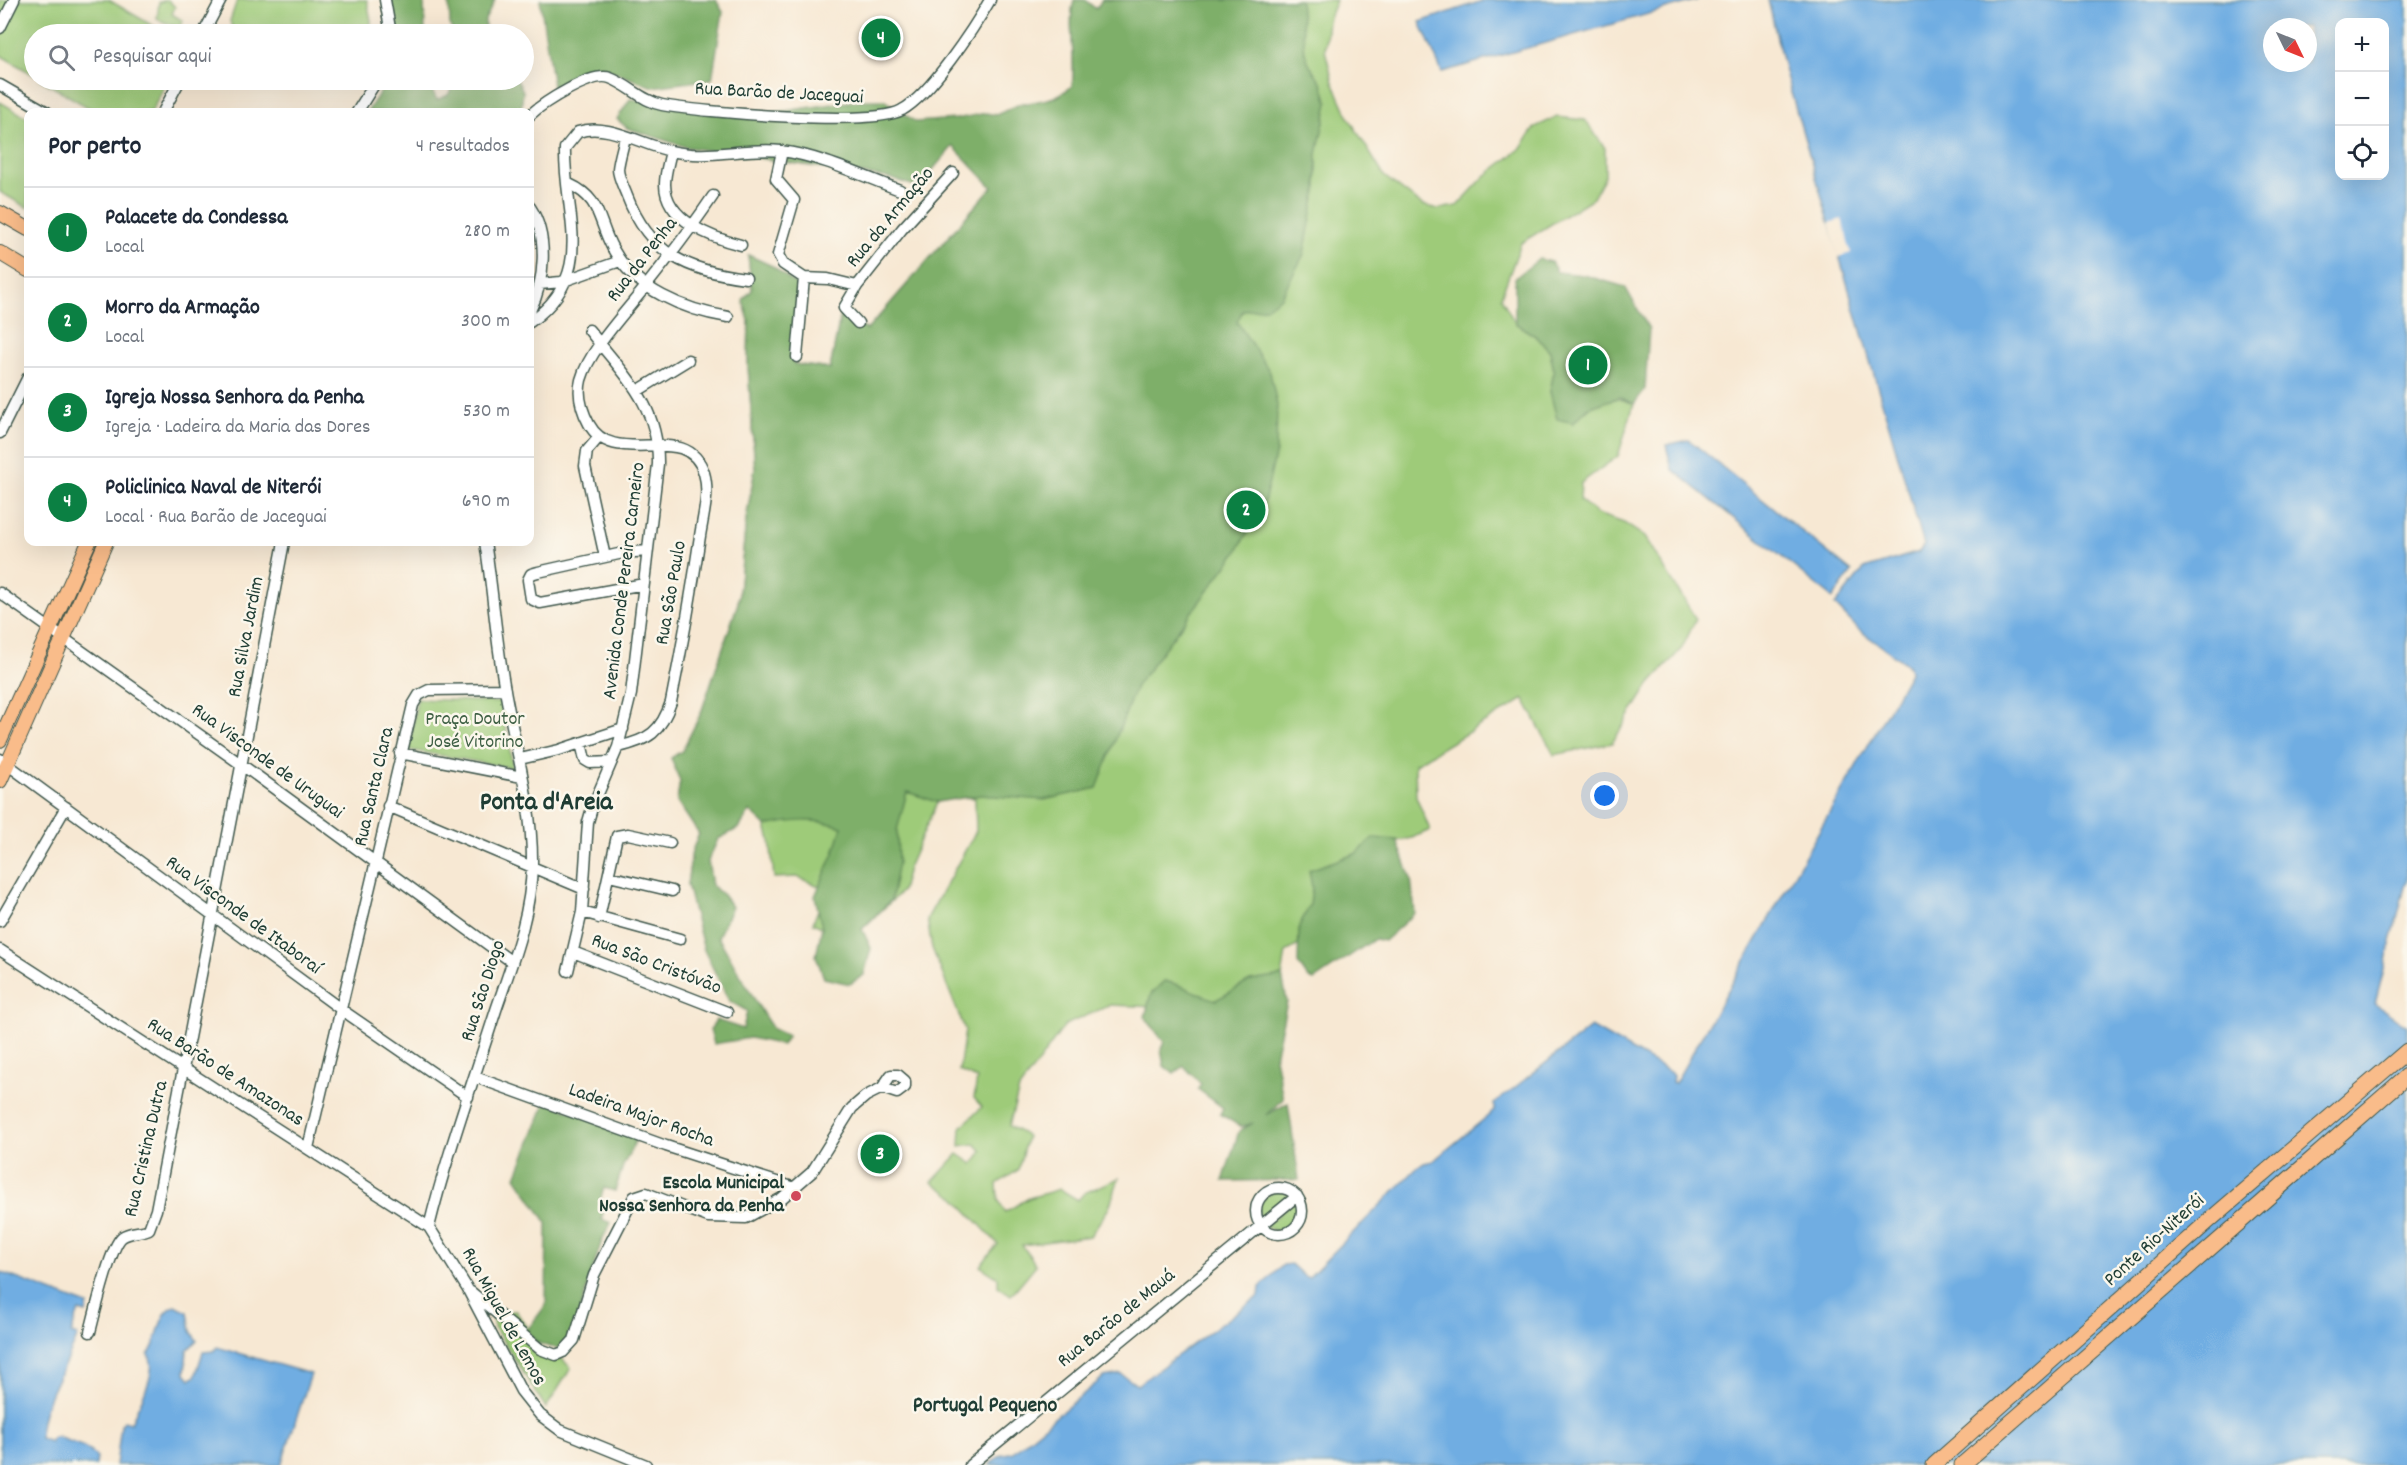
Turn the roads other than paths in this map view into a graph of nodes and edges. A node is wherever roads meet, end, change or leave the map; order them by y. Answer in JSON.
{"nodes":[{"id":1,"x":14,"y":0,"type":"edge"},
{"id":2,"x":221,"y":0,"type":"edge"},
{"id":3,"x":385,"y":0,"type":"edge"},
{"id":4,"x":990,"y":0,"type":"edge"},
{"id":5,"x":208,"y":24,"type":"edge"},
{"id":6,"x":389,"y":24,"type":"edge"},
{"id":7,"x":0,"y":28,"type":"edge"},
{"id":8,"x":0,"y":85,"type":"edge"},
{"id":9,"x":175,"y":90,"type":"edge"},
{"id":10,"x":371,"y":90,"type":"edge"},
{"id":11,"x":40,"y":108,"type":"edge"},
{"id":12,"x":165,"y":108,"type":"edge"},
{"id":13,"x":360,"y":108,"type":"edge"},
{"id":14,"x":534,"y":113,"type":"edge"},
{"id":15,"x":625,"y":137,"type":"junction"},
{"id":16,"x":671,"y":151,"type":"junction"},
{"id":17,"x":782,"y":151,"type":"junction"},
{"id":18,"x":953,"y":173,"type":"dead end"},
{"id":19,"x":569,"y":184,"type":"junction"},
{"id":20,"x":900,"y":190,"type":"dead end"},
{"id":21,"x":713,"y":196,"type":"dead end"},
{"id":22,"x":0,"y":213,"type":"edge"},
{"id":23,"x":534,"y":216,"type":"edge"},
{"id":24,"x":693,"y":226,"type":"junction"},
{"id":25,"x":24,"y":227,"type":"edge"},
{"id":26,"x":741,"y":245,"type":"dead end"},
{"id":27,"x":0,"y":253,"type":"edge"},
{"id":28,"x":668,"y":256,"type":"junction"},
{"id":29,"x":620,"y":261,"type":"junction"},
{"id":30,"x":24,"y":268,"type":"edge"},
{"id":31,"x":746,"y":278,"type":"dead end"},
{"id":32,"x":804,"y":278,"type":"junction"},
{"id":33,"x":567,"y":281,"type":"junction"},
{"id":34,"x":540,"y":284,"type":"junction"},
{"id":35,"x":647,"y":285,"type":"junction"},
{"id":36,"x":857,"y":286,"type":"junction"},
{"id":37,"x":534,"y":300,"type":"edge"},
{"id":38,"x":728,"y":317,"type":"dead end"},
{"id":39,"x":534,"y":318,"type":"edge"},
{"id":40,"x":858,"y":323,"type":"dead end"},
{"id":41,"x":589,"y":330,"type":"dead end"},
{"id":42,"x":601,"y":346,"type":"junction"},
{"id":43,"x":797,"y":357,"type":"dead end"},
{"id":44,"x":688,"y":360,"type":"dead end"},
{"id":45,"x":24,"y":385,"type":"edge"},
{"id":46,"x":639,"y":390,"type":"junction"},
{"id":47,"x":0,"y":433,"type":"edge"},
{"id":48,"x":599,"y":437,"type":"junction"},
{"id":49,"x":658,"y":445,"type":"junction"},
{"id":50,"x":87,"y":546,"type":"edge"},
{"id":51,"x":104,"y":546,"type":"edge"},
{"id":52,"x":283,"y":546,"type":"edge"},
{"id":53,"x":485,"y":546,"type":"edge"},
{"id":54,"x":647,"y":551,"type":"junction"},
{"id":55,"x":605,"y":557,"type":"junction"},
{"id":56,"x":644,"y":584,"type":"junction"},
{"id":57,"x":0,"y":593,"type":"edge"},
{"id":58,"x":51,"y":627,"type":"junction"},
{"id":59,"x":63,"y":637,"type":"junction"},
{"id":60,"x":505,"y":688,"type":"junction"},
{"id":61,"x":623,"y":729,"type":"junction"},
{"id":62,"x":0,"y":740,"type":"edge"},
{"id":63,"x":581,"y":743,"type":"junction"},
{"id":64,"x":618,"y":747,"type":"junction"},
{"id":65,"x":400,"y":753,"type":"junction"},
{"id":66,"x":520,"y":759,"type":"junction"},
{"id":67,"x":4,"y":762,"type":"edge"},
{"id":68,"x":611,"y":762,"type":"junction"},
{"id":69,"x":242,"y":765,"type":"junction"},
{"id":70,"x":522,"y":777,"type":"junction"},
{"id":71,"x":0,"y":782,"type":"edge"},
{"id":72,"x":388,"y":806,"type":"junction"},
{"id":73,"x":66,"y":807,"type":"junction"},
{"id":74,"x":670,"y":843,"type":"dead end"},
{"id":75,"x":375,"y":864,"type":"junction"},
{"id":76,"x":532,"y":866,"type":"junction"},
{"id":77,"x":609,"y":876,"type":"junction"},
{"id":78,"x":584,"y":889,"type":"junction"},
{"id":79,"x":672,"y":891,"type":"dead end"},
{"id":80,"x":582,"y":912,"type":"junction"},
{"id":81,"x":214,"y":917,"type":"junction"},
{"id":82,"x":599,"y":918,"type":"junction"},
{"id":83,"x":0,"y":921,"type":"edge"},
{"id":84,"x":680,"y":939,"type":"dead end"},
{"id":85,"x":0,"y":950,"type":"edge"},
{"id":86,"x":573,"y":952,"type":"junction"},
{"id":87,"x":512,"y":962,"type":"junction"},
{"id":88,"x":568,"y":971,"type":"dead end"},
{"id":89,"x":342,"y":1011,"type":"junction"},
{"id":90,"x":727,"y":1012,"type":"dead end"},
{"id":91,"x":2407,"y":1051,"type":"edge"},
{"id":92,"x":184,"y":1068,"type":"junction"},
{"id":93,"x":2407,"y":1076,"type":"edge"},
{"id":94,"x":475,"y":1077,"type":"junction"},
{"id":95,"x":878,"y":1090,"type":"dead end"},
{"id":96,"x":468,"y":1097,"type":"junction"},
{"id":97,"x":308,"y":1148,"type":"junction"},
{"id":98,"x":795,"y":1188,"type":"junction"},
{"id":99,"x":1297,"y":1196,"type":"junction"},
{"id":100,"x":1262,"y":1226,"type":"junction"},
{"id":101,"x":429,"y":1227,"type":"junction"},
{"id":102,"x":467,"y":1288,"type":"junction"},
{"id":103,"x":90,"y":1332,"type":"dead end"},
{"id":104,"x":646,"y":1465,"type":"edge"},
{"id":105,"x":969,"y":1465,"type":"edge"},
{"id":106,"x":1934,"y":1465,"type":"edge"},
{"id":107,"x":1962,"y":1465,"type":"edge"}],
"edges":[{"from":1,"to":7,"type":"street"},
{"from":2,"to":5,"type":"street"},
{"from":3,"to":6,"type":"street"},
{"from":4,"to":14,"type":"street","name":"Rua Barão de Jaceguai"},
{"from":8,"to":11,"type":"street"},
{"from":9,"to":12,"type":"street"},
{"from":10,"to":13,"type":"street"},
{"from":15,"to":16,"type":"street","name":"Rua da Armação"},
{"from":15,"to":19,"type":"street","name":"Rua da Armação"},
{"from":15,"to":28,"type":"street"},
{"from":16,"to":17,"type":"street","name":"Rua da Armação"},
{"from":16,"to":24,"type":"street"},
{"from":17,"to":20,"type":"street","name":"Rua da Armação"},
{"from":17,"to":32,"type":"street"},
{"from":18,"to":36,"type":"street","name":"Rua da Armação"},
{"from":19,"to":29,"type":"street"},
{"from":19,"to":33,"type":"street","name":"Rua da Armação"},
{"from":21,"to":24,"type":"street","name":"Rua da Penha"},
{"from":22,"to":25,"type":"main road"},
{"from":23,"to":34,"type":"street"},
{"from":24,"to":26,"type":"street"},
{"from":24,"to":28,"type":"street","name":"Rua da Penha"},
{"from":27,"to":30,"type":"main road"},
{"from":28,"to":31,"type":"street"},
{"from":28,"to":35,"type":"street","name":"Rua da Penha"},
{"from":29,"to":33,"type":"street"},
{"from":29,"to":35,"type":"street"},
{"from":32,"to":36,"type":"street","name":"Rua da Armação"},
{"from":32,"to":43,"type":"street"},
{"from":33,"to":34,"type":"street"},
{"from":33,"to":39,"type":"street"},
{"from":34,"to":37,"type":"street"},
{"from":35,"to":38,"type":"street"},
{"from":35,"to":42,"type":"street","name":"Rua da Penha"},
{"from":36,"to":40,"type":"street","name":"Rua da Armação"},
{"from":41,"to":42,"type":"street","name":"Avenida Conde Pereira Carneiro"},
{"from":42,"to":46,"type":"street","name":"Avenida Conde Pereira Carneiro"},
{"from":42,"to":48,"type":"street","name":"Rua da Penha"},
{"from":44,"to":46,"type":"street"},
{"from":45,"to":47,"type":"street"},
{"from":46,"to":49,"type":"street","name":"Avenida Conde Pereira Carneiro"},
{"from":48,"to":49,"type":"street","name":"Rua São Paulo"},
{"from":48,"to":55,"type":"street"},
{"from":49,"to":54,"type":"street","name":"Avenida Conde Pereira Carneiro"},
{"from":49,"to":64,"type":"street","name":"Rua São Paulo"},
{"from":50,"to":58,"type":"main road"},
{"from":51,"to":59,"type":"main road"},
{"from":52,"to":69,"type":"street","name":"Rua Silva Jardim"},
{"from":53,"to":60,"type":"street","name":"Rua São Diogo"},
{"from":54,"to":55,"type":"street"},
{"from":54,"to":56,"type":"street","name":"Avenida Conde Pereira Carneiro"},
{"from":55,"to":56,"type":"street"},
{"from":56,"to":61,"type":"street","name":"Avenida Conde Pereira Carneiro"},
{"from":57,"to":58,"type":"street","name":"Rua Visconde de Uruguai"},
{"from":58,"to":59,"type":"street","name":"Rua Visconde de Uruguai"},
{"from":58,"to":62,"type":"main road"},
{"from":59,"to":67,"type":"main road"},
{"from":59,"to":69,"type":"street","name":"Rua Visconde de Uruguai"},
{"from":60,"to":65,"type":"street","name":"Rua Santa Clara"},
{"from":60,"to":66,"type":"street","name":"Rua São Diogo"},
{"from":61,"to":63,"type":"street"},
{"from":61,"to":64,"type":"street","name":"Avenida Conde Pereira Carneiro"},
{"from":63,"to":66,"type":"street"},
{"from":63,"to":68,"type":"street"},
{"from":64,"to":68,"type":"street","name":"Avenida Conde Pereira Carneiro"},
{"from":65,"to":70,"type":"street"},
{"from":65,"to":72,"type":"street","name":"Rua Santa Clara"},
{"from":66,"to":70,"type":"street","name":"Rua São Diogo"},
{"from":67,"to":71,"type":"main road"},
{"from":67,"to":73,"type":"street","name":"Rua Visconde de Itaboraí"},
{"from":68,"to":78,"type":"street","name":"Avenida Conde Pereira Carneiro"},
{"from":69,"to":75,"type":"street","name":"Rua Visconde de Uruguai"},
{"from":69,"to":81,"type":"street","name":"Rua Silva Jardim"},
{"from":70,"to":76,"type":"street","name":"Rua São Diogo"},
{"from":72,"to":75,"type":"street","name":"Rua Santa Clara"},
{"from":72,"to":76,"type":"street"},
{"from":73,"to":81,"type":"street","name":"Rua Visconde de Itaboraí"},
{"from":73,"to":83,"type":"street"},
{"from":74,"to":77,"type":"street"},
{"from":75,"to":87,"type":"street","name":"Rua Visconde de Uruguai"},
{"from":75,"to":89,"type":"street","name":"Rua Santa Clara"},
{"from":76,"to":78,"type":"street"},
{"from":76,"to":87,"type":"street","name":"Rua São Diogo"},
{"from":77,"to":79,"type":"street"},
{"from":77,"to":82,"type":"street"},
{"from":78,"to":80,"type":"street","name":"Avenida Conde Pereira Carneiro"},
{"from":80,"to":82,"type":"street"},
{"from":80,"to":86,"type":"street","name":"Avenida Conde Pereira Carneiro"},
{"from":81,"to":89,"type":"street","name":"Rua Visconde de Itaboraí"},
{"from":81,"to":92,"type":"street","name":"Rua Cristina Dutra"},
{"from":82,"to":84,"type":"street"},
{"from":85,"to":92,"type":"street","name":"Rua Barão de Amazonas"},
{"from":86,"to":88,"type":"street","name":"Avenida Conde Pereira Carneiro"},
{"from":86,"to":90,"type":"street","name":"Rua São Cristóvão"},
{"from":87,"to":94,"type":"street","name":"Rua São Diogo"},
{"from":89,"to":96,"type":"street","name":"Rua Visconde de Itaboraí"},
{"from":89,"to":97,"type":"street","name":"Rua Santa Clara"},
{"from":91,"to":106,"type":"highway","name":"Ponte Rio-Niterói"},
{"from":92,"to":97,"type":"street","name":"Rua Barão de Amazonas"},
{"from":92,"to":103,"type":"street","name":"Rua Cristina Dutra"},
{"from":93,"to":107,"type":"highway","name":"Ponte Rio-Niterói"},
{"from":94,"to":96,"type":"street","name":"Rua São Diogo"},
{"from":94,"to":98,"type":"street","name":"Ladeira Major Rocha"},
{"from":95,"to":98,"type":"street"},
{"from":96,"to":101,"type":"street","name":"Rua São Diogo"},
{"from":97,"to":101,"type":"street","name":"Rua Barão de Amazonas"},
{"from":98,"to":102,"type":"street"},
{"from":99,"to":100,"type":"street","name":"Rua Barão de Mauá"},
{"from":99,"to":100,"type":"street"},
{"from":99,"to":100,"type":"street"},
{"from":100,"to":105,"type":"street","name":"Rua Barão de Mauá"},
{"from":101,"to":102,"type":"street","name":"Rua Miguel de Lemos"},
{"from":102,"to":104,"type":"street","name":"Rua Miguel de Lemos"}]}
